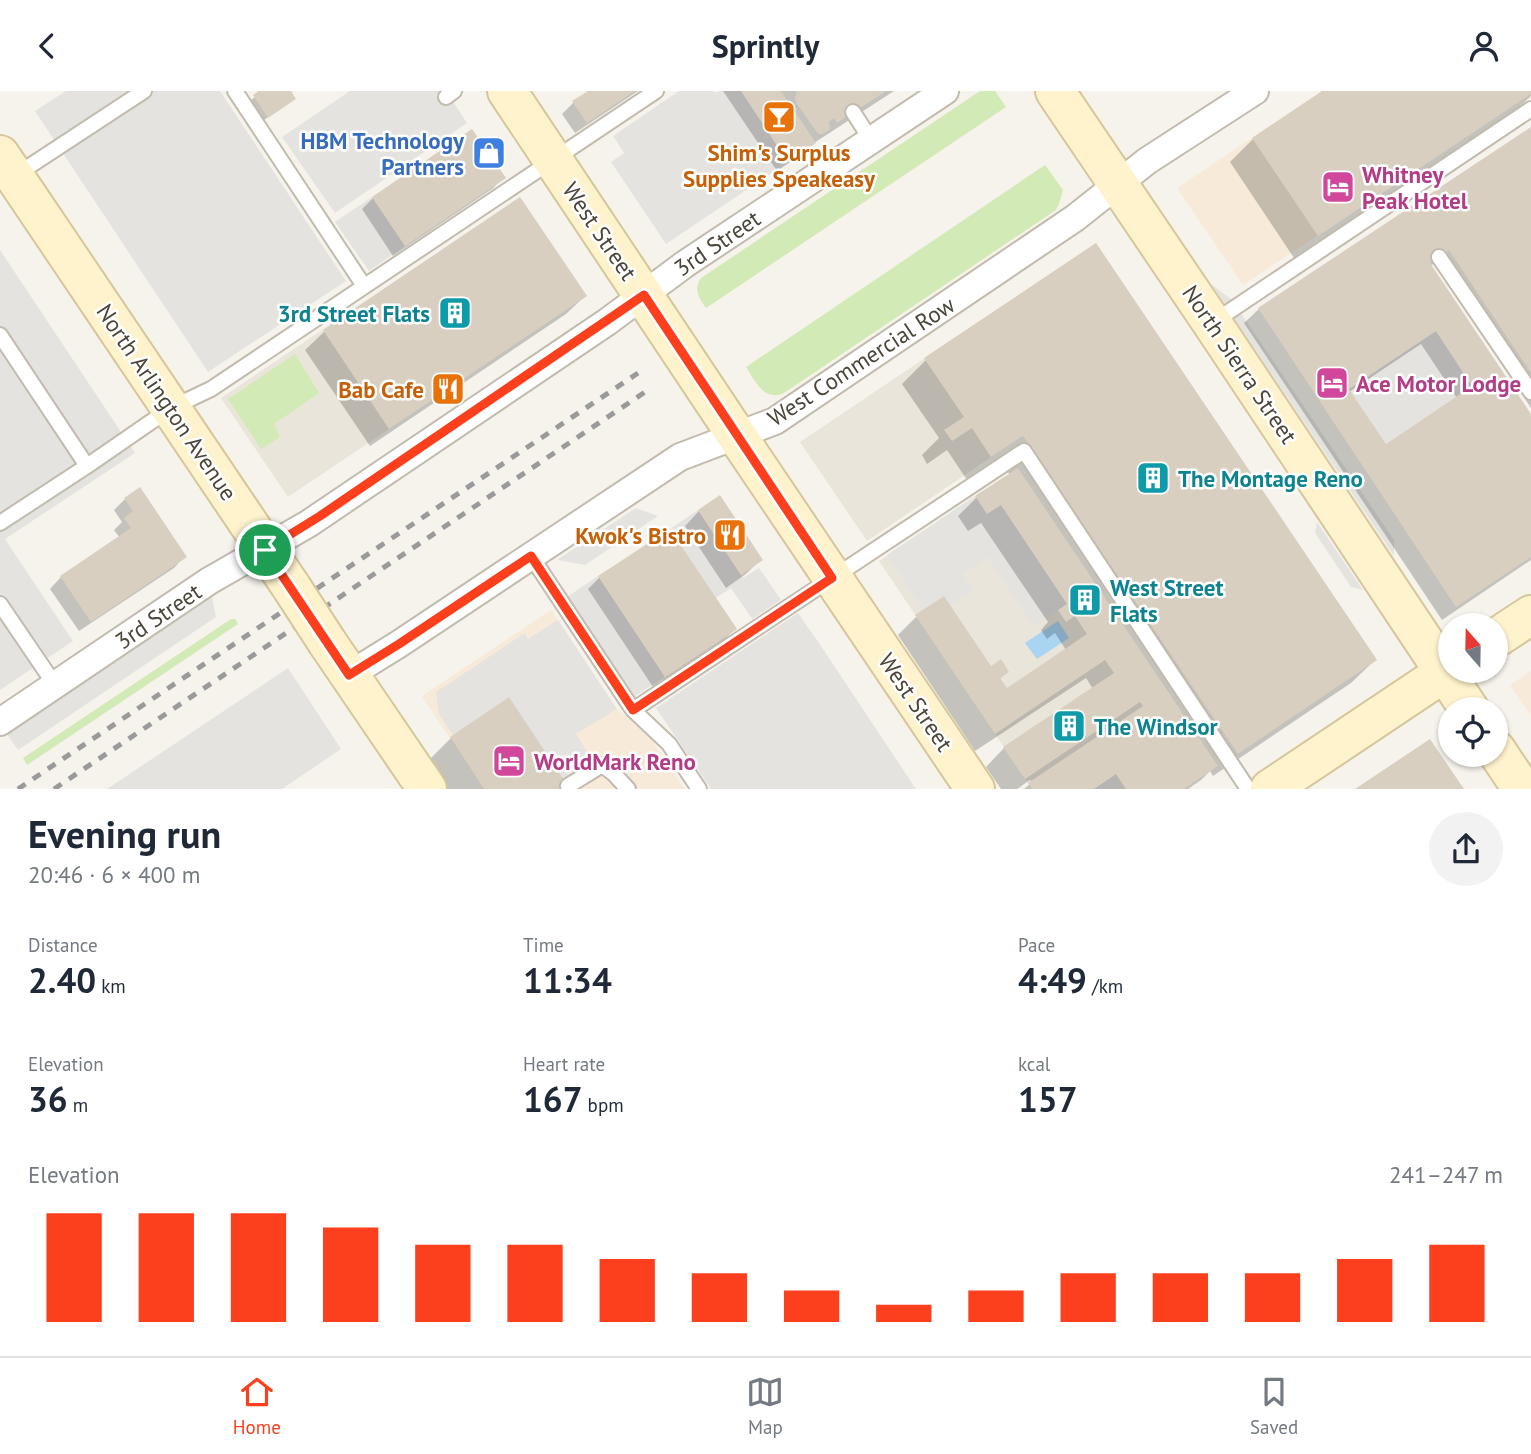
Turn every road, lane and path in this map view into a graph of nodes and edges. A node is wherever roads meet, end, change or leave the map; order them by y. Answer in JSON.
{"nodes":[{"id":1,"x":144,"y":91,"type":"edge"},
{"id":2,"x":235,"y":91,"type":"edge"},
{"id":3,"x":507,"y":91,"type":"edge"},
{"id":4,"x":656,"y":91,"type":"edge"},
{"id":5,"x":945,"y":91,"type":"edge"},
{"id":6,"x":1055,"y":91,"type":"edge"},
{"id":7,"x":1255,"y":91,"type":"edge"},
{"id":8,"x":1531,"y":110,"type":"edge"},
{"id":9,"x":853,"y":112,"type":"dead end"},
{"id":10,"x":871,"y":140,"type":"junction"},
{"id":11,"x":553,"y":160,"type":"junction"},
{"id":12,"x":7,"y":165,"type":"edge"},
{"id":13,"x":1118,"y":186,"type":"junction"},
{"id":14,"x":1439,"y":257,"type":"dead end"},
{"id":15,"x":364,"y":286,"type":"junction"},
{"id":16,"x":644,"y":295,"type":"junction"},
{"id":17,"x":1212,"y":323,"type":"junction"},
{"id":18,"x":0,"y":334,"type":"edge"},
{"id":19,"x":1531,"y":392,"type":"edge"},
{"id":20,"x":171,"y":408,"type":"junction"},
{"id":21,"x":737,"y":436,"type":"junction"},
{"id":22,"x":87,"y":466,"type":"junction"},
{"id":23,"x":0,"y":523,"type":"edge"},
{"id":24,"x":265,"y":550,"type":"junction"},
{"id":25,"x":531,"y":556,"type":"junction"},
{"id":26,"x":832,"y":578,"type":"junction"},
{"id":27,"x":0,"y":604,"type":"edge"},
{"id":28,"x":1531,"y":615,"type":"edge"},
{"id":29,"x":1508,"y":630,"type":"edge"},
{"id":30,"x":1438,"y":655,"type":"edge"},
{"id":31,"x":349,"y":675,"type":"junction"},
{"id":32,"x":1438,"y":677,"type":"edge"},
{"id":33,"x":55,"y":685,"type":"junction"},
{"id":34,"x":633,"y":710,"type":"junction"},
{"id":35,"x":0,"y":722,"type":"edge"},
{"id":36,"x":1507,"y":767,"type":"edge"},
{"id":37,"x":568,"y":786,"type":"dead end"},
{"id":38,"x":427,"y":789,"type":"edge"},
{"id":39,"x":628,"y":789,"type":"edge"},
{"id":40,"x":699,"y":789,"type":"edge"},
{"id":41,"x":975,"y":789,"type":"edge"},
{"id":42,"x":1248,"y":789,"type":"edge"},
{"id":43,"x":1270,"y":789,"type":"edge"},
{"id":44,"x":1522,"y":789,"type":"edge"}],
"edges":[{"from":1,"to":12,"type":"lane"},
{"from":2,"to":15,"type":"lane"},
{"from":3,"to":11,"type":"main road","name":"West Street"},
{"from":4,"to":11,"type":"lane"},
{"from":5,"to":10,"type":"street","name":"3rd Street"},
{"from":6,"to":13,"type":"main road","name":"North Sierra Street"},
{"from":7,"to":13,"type":"street","name":"West Commercial Row"},
{"from":8,"to":17,"type":"lane"},
{"from":9,"to":10,"type":"lane"},
{"from":10,"to":16,"type":"street","name":"3rd Street"},
{"from":11,"to":15,"type":"lane"},
{"from":11,"to":16,"type":"main road","name":"West Street"},
{"from":12,"to":20,"type":"main road","name":"North Arlington Avenue"},
{"from":13,"to":17,"type":"main road","name":"North Sierra Street"},
{"from":13,"to":21,"type":"street","name":"West Commercial Row"},
{"from":14,"to":19,"type":"lane"},
{"from":15,"to":20,"type":"lane"},
{"from":16,"to":21,"type":"main road","name":"West Street"},
{"from":16,"to":24,"type":"street","name":"3rd Street"},
{"from":17,"to":30,"type":"main road","name":"North Sierra Street"},
{"from":18,"to":22,"type":"lane"},
{"from":20,"to":22,"type":"lane"},
{"from":20,"to":24,"type":"main road","name":"North Arlington Avenue"},
{"from":21,"to":25,"type":"street","name":"West Commercial Row"},
{"from":21,"to":26,"type":"main road","name":"West Street"},
{"from":22,"to":23,"type":"lane"},
{"from":24,"to":31,"type":"main road","name":"North Arlington Avenue","bridge":true},
{"from":24,"to":33,"type":"street","name":"3rd Street"},
{"from":25,"to":31,"type":"street","name":"West Commercial Row"},
{"from":25,"to":34,"type":"lane"},
{"from":26,"to":34,"type":"lane"},
{"from":26,"to":41,"type":"main road","name":"West Street"},
{"from":26,"to":42,"type":"lane"},
{"from":27,"to":33,"type":"lane"},
{"from":28,"to":29,"type":"main road"},
{"from":31,"to":38,"type":"main road","name":"North Arlington Avenue"},
{"from":32,"to":43,"type":"main road"},
{"from":33,"to":35,"type":"street","name":"3rd Street"},
{"from":34,"to":40,"type":"lane"},
{"from":36,"to":44,"type":"main road"},
{"from":37,"to":39,"type":"lane"}]}
